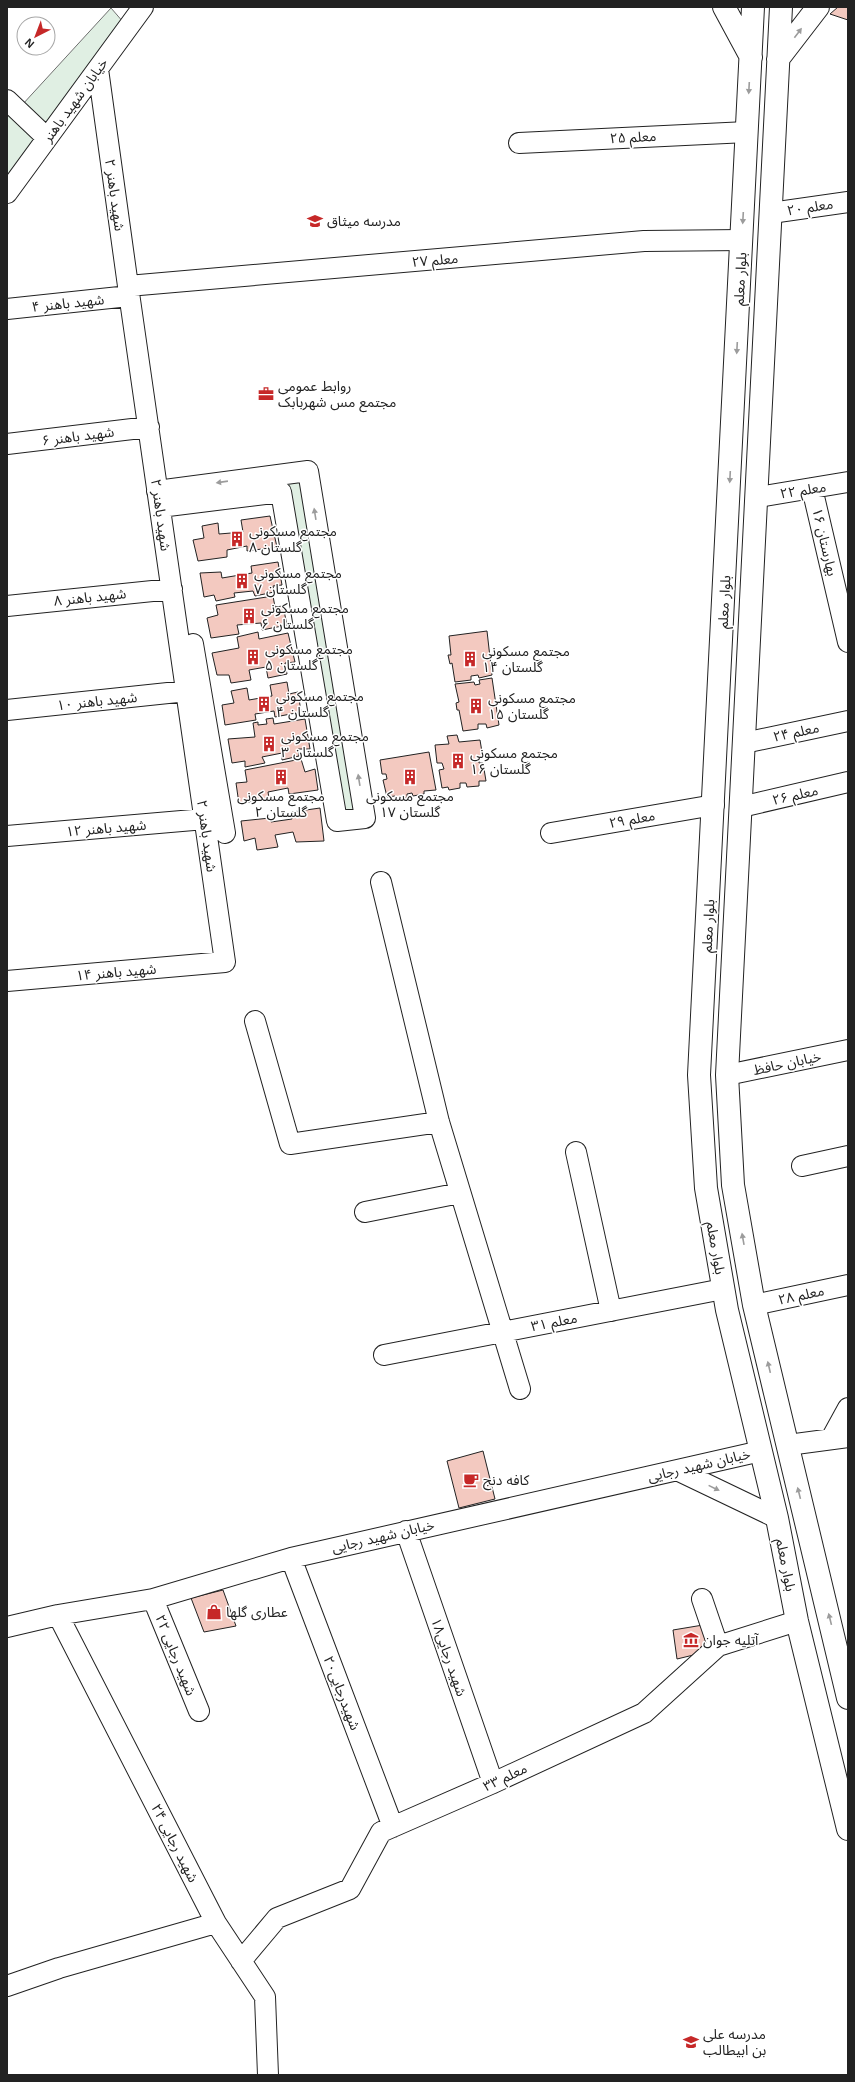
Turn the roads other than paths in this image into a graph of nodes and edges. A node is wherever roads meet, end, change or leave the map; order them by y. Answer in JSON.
{"nodes":[{"id":1,"x":724,"y":7,"type":"edge"},
{"id":2,"x":753,"y":7,"type":"edge"},
{"id":3,"x":781,"y":7,"type":"edge"},
{"id":4,"x":818,"y":7,"type":"edge"},
{"id":5,"x":136,"y":10,"type":"edge"},
{"id":6,"x":751,"y":58,"type":"junction"},
{"id":7,"x":778,"y":59,"type":"junction"},
{"id":8,"x":98,"y":68,"type":"junction"},
{"id":9,"x":7,"y":100,"type":"edge"},
{"id":10,"x":747,"y":132,"type":"junction"},
{"id":11,"x":47,"y":138,"type":"junction"},
{"id":12,"x":519,"y":143,"type":"dead end"},
{"id":13,"x":7,"y":193,"type":"edge"},
{"id":14,"x":848,"y":202,"type":"edge"},
{"id":15,"x":771,"y":213,"type":"junction"},
{"id":16,"x":742,"y":240,"type":"junction"},
{"id":17,"x":128,"y":291,"type":"junction"},
{"id":18,"x":7,"y":309,"type":"edge"},
{"id":19,"x":149,"y":427,"type":"junction"},
{"id":20,"x":7,"y":444,"type":"edge"},
{"id":21,"x":848,"y":482,"type":"edge"},
{"id":22,"x":280,"y":483,"type":"junction"},
{"id":23,"x":812,"y":488,"type":"junction"},
{"id":24,"x":758,"y":497,"type":"junction"},
{"id":25,"x":162,"y":501,"type":"junction"},
{"id":26,"x":172,"y":589,"type":"junction"},
{"id":27,"x":7,"y":606,"type":"edge"},
{"id":28,"x":848,"y":642,"type":"edge"},
{"id":29,"x":721,"y":656,"type":"junction"},
{"id":30,"x":749,"y":656,"type":"junction"},
{"id":31,"x":187,"y":691,"type":"junction"},
{"id":32,"x":7,"y":710,"type":"edge"},
{"id":33,"x":848,"y":721,"type":"edge"},
{"id":34,"x":744,"y":743,"type":"junction"},
{"id":35,"x":848,"y":782,"type":"edge"},
{"id":36,"x":714,"y":806,"type":"junction"},
{"id":37,"x":741,"y":807,"type":"junction"},
{"id":38,"x":205,"y":819,"type":"junction"},
{"id":39,"x":551,"y":833,"type":"dead end"},
{"id":40,"x":225,"y":834,"type":"dead end"},
{"id":41,"x":7,"y":836,"type":"edge"},
{"id":42,"x":381,"y":882,"type":"dead end"},
{"id":43,"x":225,"y":962,"type":"joint"},
{"id":44,"x":7,"y":981,"type":"edge"},
{"id":45,"x":255,"y":1021,"type":"dead end"},
{"id":46,"x":848,"y":1050,"type":"edge"},
{"id":47,"x":727,"y":1075,"type":"junction"},
{"id":48,"x":439,"y":1122,"type":"junction"},
{"id":49,"x":576,"y":1152,"type":"dead end"},
{"id":50,"x":848,"y":1156,"type":"edge"},
{"id":51,"x":802,"y":1166,"type":"dead end"},
{"id":52,"x":460,"y":1193,"type":"junction"},
{"id":53,"x":365,"y":1212,"type":"dead end"},
{"id":54,"x":848,"y":1284,"type":"edge"},
{"id":55,"x":723,"y":1288,"type":"junction"},
{"id":56,"x":754,"y":1305,"type":"junction"},
{"id":57,"x":611,"y":1310,"type":"junction"},
{"id":58,"x":503,"y":1332,"type":"junction"},
{"id":59,"x":384,"y":1355,"type":"dead end"},
{"id":60,"x":520,"y":1389,"type":"dead end"},
{"id":61,"x":848,"y":1408,"type":"edge"},
{"id":62,"x":839,"y":1438,"type":"edge"},
{"id":63,"x":788,"y":1445,"type":"junction"},
{"id":64,"x":761,"y":1451,"type":"junction"},
{"id":65,"x":679,"y":1470,"type":"junction"},
{"id":66,"x":777,"y":1518,"type":"junction"},
{"id":67,"x":406,"y":1531,"type":"junction"},
{"id":68,"x":290,"y":1558,"type":"junction"},
{"id":69,"x":153,"y":1598,"type":"junction"},
{"id":70,"x":702,"y":1599,"type":"dead end"},
{"id":71,"x":58,"y":1615,"type":"junction"},
{"id":72,"x":797,"y":1621,"type":"junction"},
{"id":73,"x":7,"y":1627,"type":"edge"},
{"id":74,"x":842,"y":1643,"type":"edge"},
{"id":75,"x":718,"y":1646,"type":"junction"},
{"id":76,"x":848,"y":1698,"type":"edge"},
{"id":77,"x":199,"y":1711,"type":"dead end"},
{"id":78,"x":493,"y":1783,"type":"junction"},
{"id":79,"x":393,"y":1827,"type":"junction"},
{"id":80,"x":848,"y":1829,"type":"edge"},
{"id":81,"x":216,"y":1923,"type":"junction"},
{"id":82,"x":241,"y":1961,"type":"junction"},
{"id":83,"x":7,"y":1986,"type":"edge"},
{"id":84,"x":268,"y":2075,"type":"edge"}],
"edges":[{"from":1,"to":6,"type":"main road"},
{"from":2,"to":6,"type":"main road","name":"بلوار معلم"},
{"from":3,"to":7,"type":"main road","name":"بلوار معلم"},
{"from":7,"to":4,"type":"main road","one_way":true},
{"from":5,"to":8,"type":"street","name":"خیابان شهید باهنر"},
{"from":6,"to":10,"type":"main road","name":"بلوار معلم","one_way":true},
{"from":7,"to":15,"type":"main road","name":"بلوار معلم"},
{"from":8,"to":11,"type":"street","name":"خیابان شهید باهنر"},
{"from":8,"to":17,"type":"street","name":"شهید باهنر ۲"},
{"from":9,"to":11,"type":"street"},
{"from":10,"to":12,"type":"street","name":"معلم ۲۵"},
{"from":10,"to":16,"type":"main road","name":"بلوار معلم","one_way":true},
{"from":11,"to":13,"type":"street","name":"خیابان شهید باهنر"},
{"from":14,"to":15,"type":"street","name":"معلم ۲۰"},
{"from":15,"to":24,"type":"main road","name":"بلوار معلم"},
{"from":16,"to":17,"type":"street","name":"معلم ۲۷"},
{"from":16,"to":29,"type":"main road","name":"بلوار معلم","one_way":true},
{"from":17,"to":18,"type":"street","name":"شهید باهنر ۴"},
{"from":17,"to":19,"type":"street","name":"شهید باهنر ۲"},
{"from":19,"to":20,"type":"street","name":"شهید باهنر ۶"},
{"from":19,"to":25,"type":"street","name":"شهید باهنر ۲"},
{"from":21,"to":23,"type":"street","name":"معلم ۲۲"},
{"from":22,"to":22,"type":"street","one_way":true},
{"from":22,"to":25,"type":"street"},
{"from":23,"to":24,"type":"street","name":"معلم ۲۲"},
{"from":23,"to":28,"type":"street","name":"بهارستان ۱۶"},
{"from":24,"to":30,"type":"main road","name":"بلوار معلم"},
{"from":25,"to":26,"type":"street","name":"شهید باهنر ۲"},
{"from":25,"to":40,"type":"street"},
{"from":26,"to":27,"type":"street","name":"شهید باهنر ۸"},
{"from":26,"to":31,"type":"street","name":"شهید باهنر ۲"},
{"from":29,"to":30,"type":"main road"},
{"from":29,"to":36,"type":"main road","name":"بلوار معلم"},
{"from":30,"to":34,"type":"main road","name":"بلوار معلم"},
{"from":31,"to":32,"type":"street","name":"شهید باهنر ۱۰"},
{"from":31,"to":38,"type":"street","name":"شهید باهنر ۲"},
{"from":33,"to":34,"type":"street","name":"معلم ۲۴"},
{"from":34,"to":37,"type":"main road","name":"بلوار معلم"},
{"from":35,"to":37,"type":"street","name":"معلم ۲۶"},
{"from":36,"to":39,"type":"street","name":"معلم ۲۹"},
{"from":36,"to":55,"type":"main road","name":"بلوار معلم"},
{"from":37,"to":47,"type":"main road","name":"بلوار معلم"},
{"from":38,"to":41,"type":"street","name":"شهید باهنر ۱۲"},
{"from":38,"to":43,"type":"street","name":"شهید باهنر ۲"},
{"from":42,"to":48,"type":"street"},
{"from":43,"to":44,"type":"street","name":"شهید باهنر ۱۴"},
{"from":45,"to":48,"type":"street"},
{"from":46,"to":47,"type":"street","name":"خیابان حافظ"},
{"from":56,"to":47,"type":"main road","name":"بلوار معلم","one_way":true},
{"from":48,"to":52,"type":"street"},
{"from":49,"to":57,"type":"street"},
{"from":50,"to":51,"type":"street"},
{"from":52,"to":53,"type":"street"},
{"from":52,"to":58,"type":"street"},
{"from":54,"to":56,"type":"street","name":"معلم ۲۸"},
{"from":55,"to":57,"type":"street","name":"معلم ۳۱"},
{"from":55,"to":64,"type":"main road","name":"بلوار معلم"},
{"from":63,"to":56,"type":"main road","name":"بلوار معلم","one_way":true},
{"from":57,"to":58,"type":"street","name":"معلم ۳۱"},
{"from":58,"to":59,"type":"street","name":"معلم ۳۱"},
{"from":58,"to":60,"type":"street"},
{"from":61,"to":62,"type":"street"},
{"from":62,"to":63,"type":"street"},
{"from":63,"to":64,"type":"main road"},
{"from":74,"to":63,"type":"main road","name":"بلوار معلم","one_way":true},
{"from":64,"to":65,"type":"street","name":"خیابان شهید رجایی"},
{"from":64,"to":66,"type":"main road","name":"بلوار معلم"},
{"from":65,"to":66,"type":"street","one_way":true},
{"from":65,"to":67,"type":"street","name":"خیابان شهید رجایی"},
{"from":66,"to":72,"type":"main road","name":"بلوار معلم"},
{"from":67,"to":68,"type":"street","name":"خیابان شهید رجایی"},
{"from":67,"to":78,"type":"street","name":"شهید رجایی۱۸"},
{"from":68,"to":69,"type":"street","name":"خیابان شهید رجایی"},
{"from":68,"to":79,"type":"street","name":"شهیدرجایی۲۰"},
{"from":69,"to":71,"type":"street","name":"خیابان شهید رجایی"},
{"from":69,"to":77,"type":"street","name":"شهید رجایی ۲۲"},
{"from":70,"to":75,"type":"street"},
{"from":71,"to":73,"type":"street","name":"خیابان شهید رجایی"},
{"from":71,"to":81,"type":"street","name":"شهید رجایی ۲۴"},
{"from":72,"to":75,"type":"street","name":"معلم ۳۳"},
{"from":72,"to":80,"type":"main road","name":"بلوار معلم"},
{"from":74,"to":76,"type":"main road","name":"بلوار معلم"},
{"from":75,"to":78,"type":"street","name":"معلم ۳۳"},
{"from":78,"to":79,"type":"street","name":"معلم ۳۳"},
{"from":79,"to":82,"type":"street","name":"معلم ۳۳"},
{"from":81,"to":82,"type":"street","name":"شهید رجایی ۲۴"},
{"from":81,"to":83,"type":"street"},
{"from":82,"to":84,"type":"street","name":"شهید رجایی ۲۴"}]}
